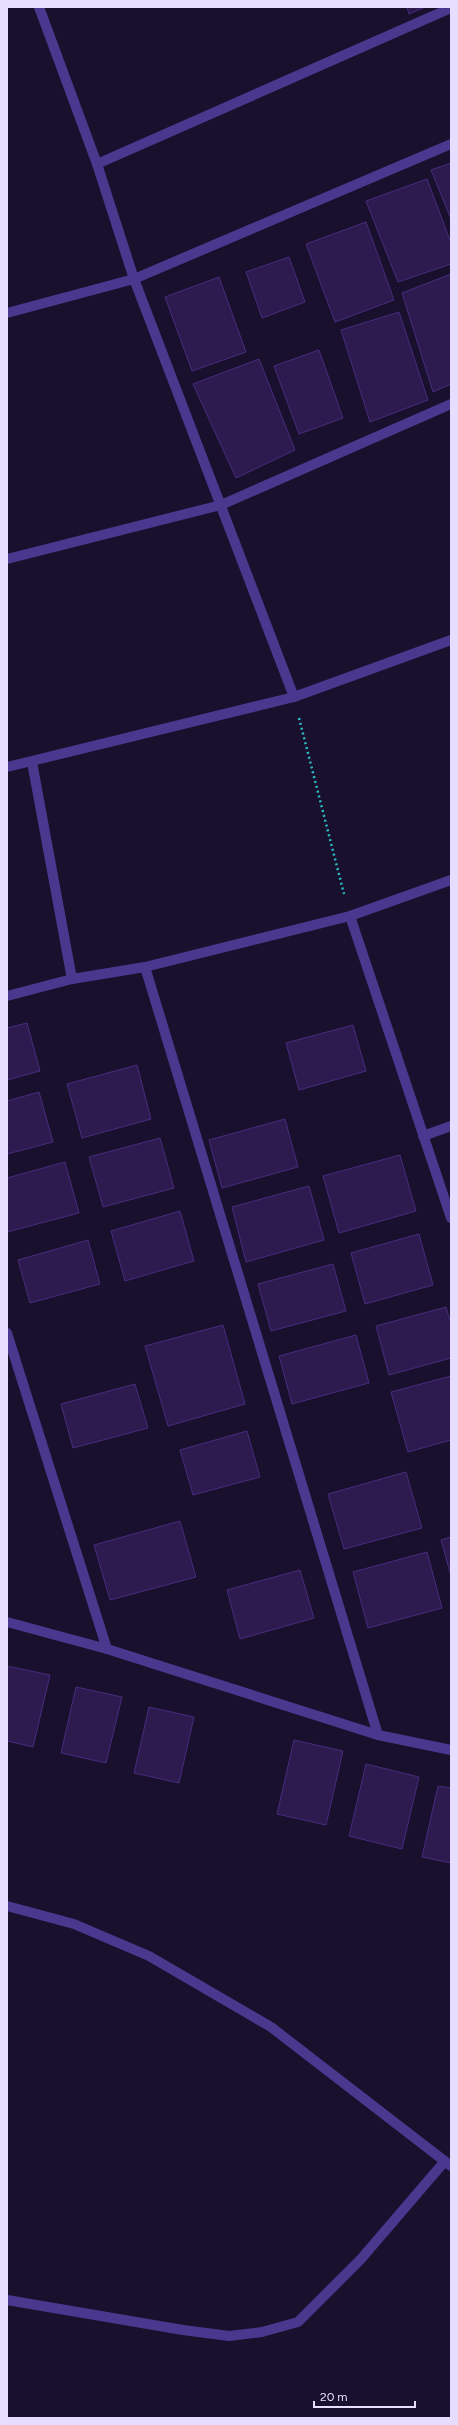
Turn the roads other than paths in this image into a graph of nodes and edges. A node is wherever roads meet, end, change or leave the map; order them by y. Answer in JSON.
{"nodes":[{"id":1,"x":39,"y":7,"type":"edge"},
{"id":2,"x":451,"y":8,"type":"edge"},
{"id":3,"x":451,"y":144,"type":"edge"},
{"id":4,"x":97,"y":164,"type":"junction"},
{"id":5,"x":134,"y":278,"type":"junction"},
{"id":6,"x":7,"y":313,"type":"edge"},
{"id":7,"x":451,"y":404,"type":"edge"},
{"id":8,"x":221,"y":505,"type":"junction"},
{"id":9,"x":7,"y":559,"type":"edge"},
{"id":10,"x":451,"y":640,"type":"edge"},
{"id":11,"x":294,"y":697,"type":"junction"},
{"id":12,"x":32,"y":762,"type":"junction"},
{"id":13,"x":7,"y":767,"type":"edge"},
{"id":14,"x":451,"y":880,"type":"edge"},
{"id":15,"x":350,"y":916,"type":"junction"},
{"id":16,"x":145,"y":967,"type":"junction"},
{"id":17,"x":72,"y":979,"type":"junction"},
{"id":18,"x":7,"y":996,"type":"edge"},
{"id":19,"x":451,"y":1126,"type":"edge"},
{"id":20,"x":423,"y":1136,"type":"junction"},
{"id":21,"x":451,"y":1218,"type":"edge"},
{"id":22,"x":7,"y":1333,"type":"edge"},
{"id":23,"x":7,"y":1622,"type":"edge"},
{"id":24,"x":107,"y":1649,"type":"junction"},
{"id":25,"x":378,"y":1735,"type":"junction"},
{"id":26,"x":451,"y":1750,"type":"edge"},
{"id":27,"x":7,"y":1906,"type":"edge"},
{"id":28,"x":448,"y":2164,"type":"edge"},
{"id":29,"x":7,"y":2300,"type":"edge"}],
"edges":[{"from":1,"to":4,"type":"street"},
{"from":2,"to":4,"type":"street"},
{"from":3,"to":5,"type":"street"},
{"from":4,"to":5,"type":"street"},
{"from":5,"to":6,"type":"street"},
{"from":5,"to":8,"type":"street"},
{"from":7,"to":8,"type":"street"},
{"from":8,"to":9,"type":"street"},
{"from":8,"to":11,"type":"street"},
{"from":10,"to":11,"type":"street"},
{"from":11,"to":12,"type":"street"},
{"from":12,"to":13,"type":"street"},
{"from":12,"to":17,"type":"street"},
{"from":14,"to":15,"type":"street"},
{"from":15,"to":16,"type":"street"},
{"from":15,"to":20,"type":"street"},
{"from":16,"to":17,"type":"street"},
{"from":16,"to":25,"type":"street"},
{"from":17,"to":18,"type":"street"},
{"from":19,"to":20,"type":"street"},
{"from":20,"to":21,"type":"street"},
{"from":22,"to":24,"type":"street"},
{"from":23,"to":24,"type":"street"},
{"from":24,"to":25,"type":"street"},
{"from":25,"to":26,"type":"street"},
{"from":27,"to":28,"type":"street"},
{"from":28,"to":29,"type":"street"}]}
